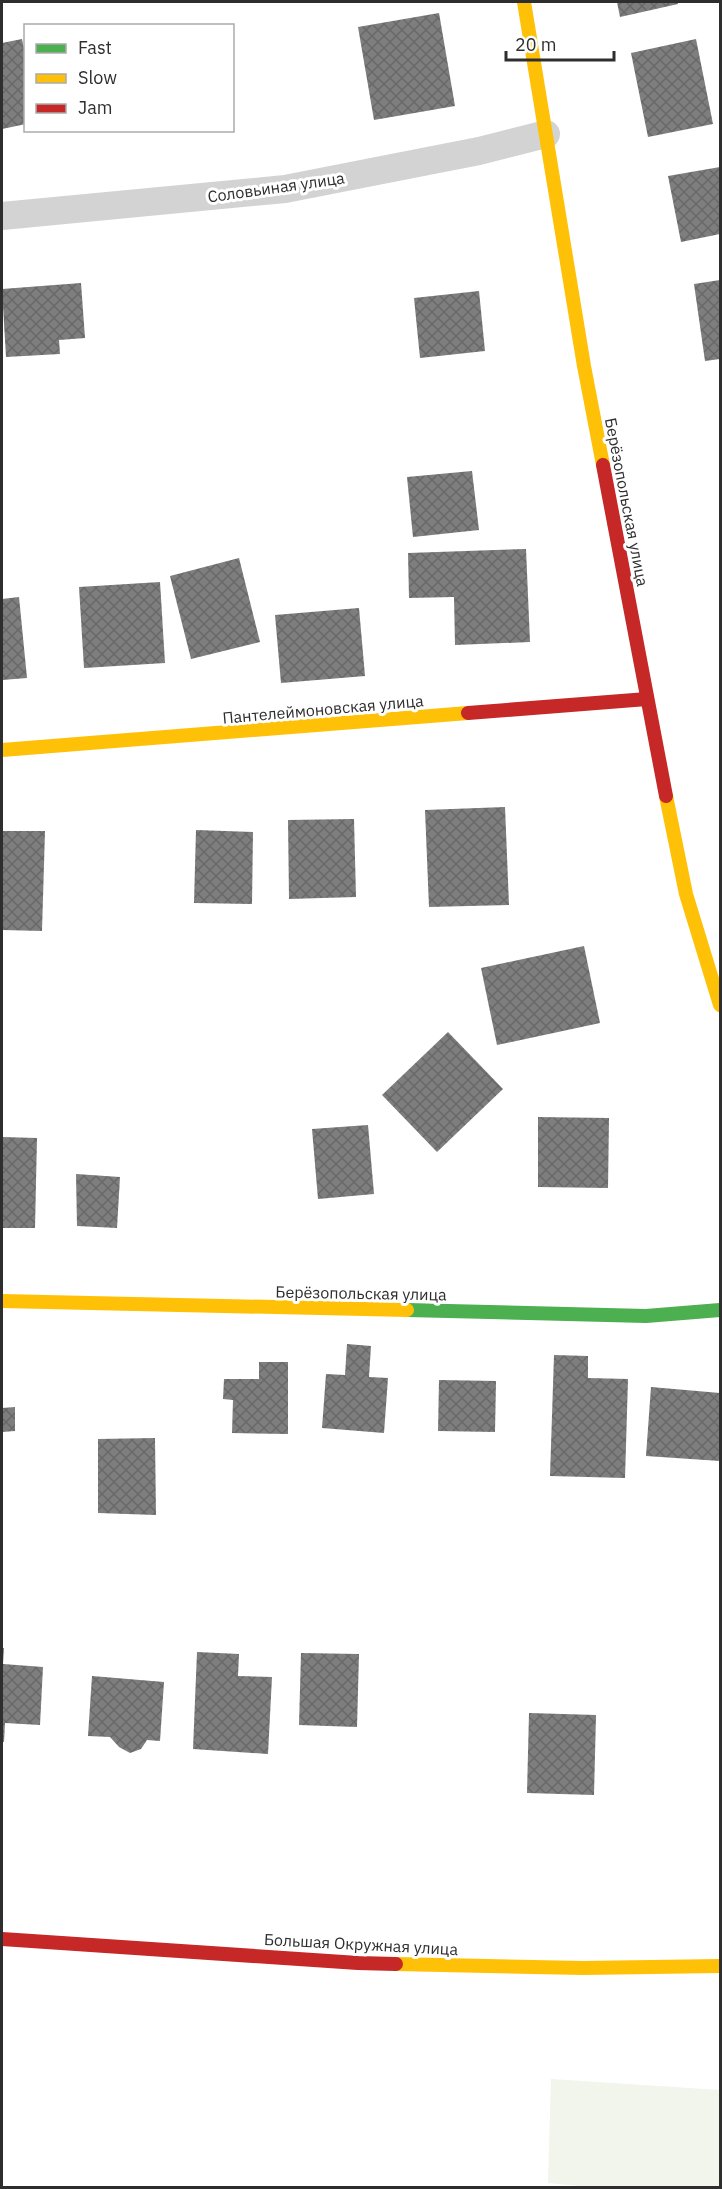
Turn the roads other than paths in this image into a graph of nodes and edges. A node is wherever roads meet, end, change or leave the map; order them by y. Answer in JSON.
{"nodes":[{"id":1,"x":524,"y":2,"type":"edge"},
{"id":2,"x":546,"y":134,"type":"junction"},
{"id":3,"x":2,"y":216,"type":"edge"},
{"id":4,"x":647,"y":699,"type":"junction"},
{"id":5,"x":2,"y":750,"type":"edge"},
{"id":6,"x":720,"y":1005,"type":"edge"},
{"id":7,"x":2,"y":1301,"type":"edge"},
{"id":8,"x":720,"y":1310,"type":"edge"},
{"id":9,"x":2,"y":1939,"type":"edge"},
{"id":10,"x":720,"y":1966,"type":"edge"}],
"edges":[{"from":1,"to":2,"type":"street","name":"Берёзопольская улица"},
{"from":2,"to":3,"type":"street","name":"Соловьиная улица"},
{"from":2,"to":4,"type":"street","name":"Берёзопольская улица"},
{"from":4,"to":5,"type":"street","name":"Пантелеймоновская улица"},
{"from":4,"to":6,"type":"street","name":"Берёзопольская улица"},
{"from":7,"to":8,"type":"street","name":"Берёзопольская улица"},
{"from":9,"to":10,"type":"street","name":"Большая Окружная улица"}]}
